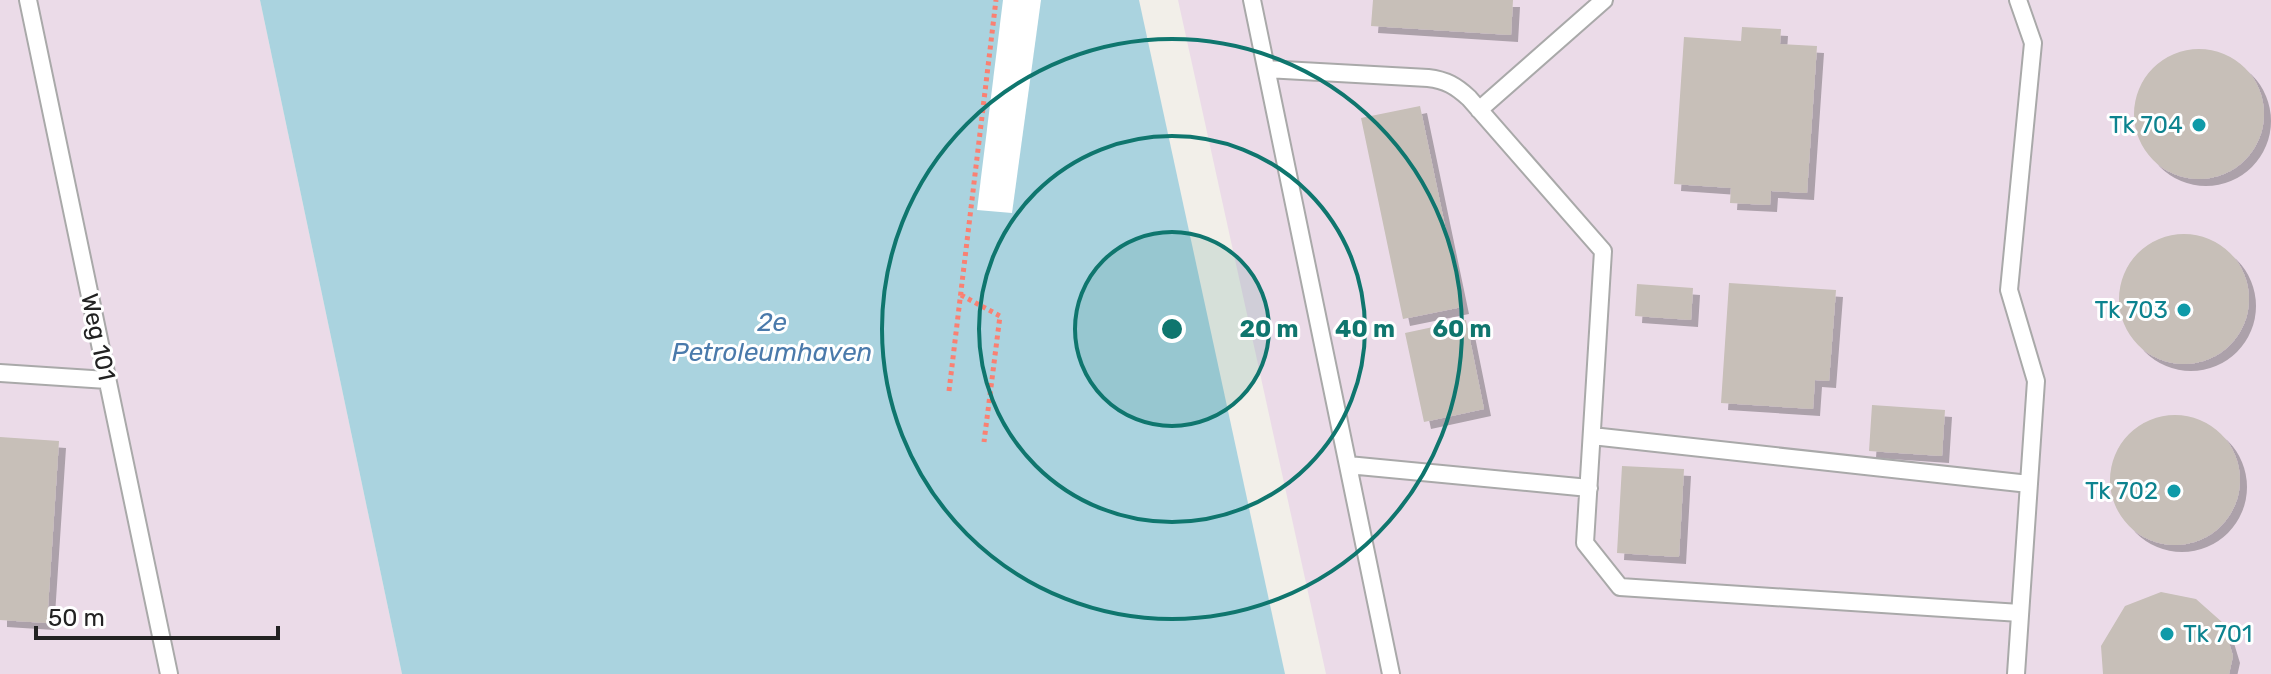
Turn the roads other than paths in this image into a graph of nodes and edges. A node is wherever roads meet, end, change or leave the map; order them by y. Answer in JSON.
{"nodes":[{"id":1,"x":28,"y":0,"type":"edge"},
{"id":2,"x":1252,"y":0,"type":"edge"},
{"id":3,"x":1604,"y":0,"type":"edge"},
{"id":4,"x":2018,"y":0,"type":"edge"},
{"id":5,"x":1267,"y":69,"type":"junction"},
{"id":6,"x":1479,"y":110,"type":"junction"},
{"id":7,"x":0,"y":373,"type":"edge"},
{"id":8,"x":107,"y":380,"type":"junction"},
{"id":9,"x":1592,"y":436,"type":"junction"},
{"id":10,"x":1348,"y":465,"type":"junction"},
{"id":11,"x":2029,"y":484,"type":"junction"},
{"id":12,"x":1589,"y":488,"type":"junction"},
{"id":13,"x":2020,"y":613,"type":"junction"},
{"id":14,"x":169,"y":674,"type":"edge"},
{"id":15,"x":1391,"y":674,"type":"edge"},
{"id":16,"x":2016,"y":674,"type":"edge"}],
"edges":[{"from":1,"to":8,"type":"lane","name":"Weg 101"},
{"from":2,"to":5,"type":"lane"},
{"from":3,"to":6,"type":"lane"},
{"from":4,"to":11,"type":"lane"},
{"from":5,"to":6,"type":"lane"},
{"from":5,"to":10,"type":"lane"},
{"from":6,"to":9,"type":"lane"},
{"from":7,"to":8,"type":"lane"},
{"from":8,"to":14,"type":"lane","name":"Weg 101"},
{"from":9,"to":11,"type":"lane"},
{"from":9,"to":12,"type":"lane"},
{"from":10,"to":12,"type":"lane"},
{"from":10,"to":15,"type":"lane"},
{"from":11,"to":13,"type":"lane"},
{"from":12,"to":13,"type":"lane"},
{"from":13,"to":16,"type":"lane"}]}
